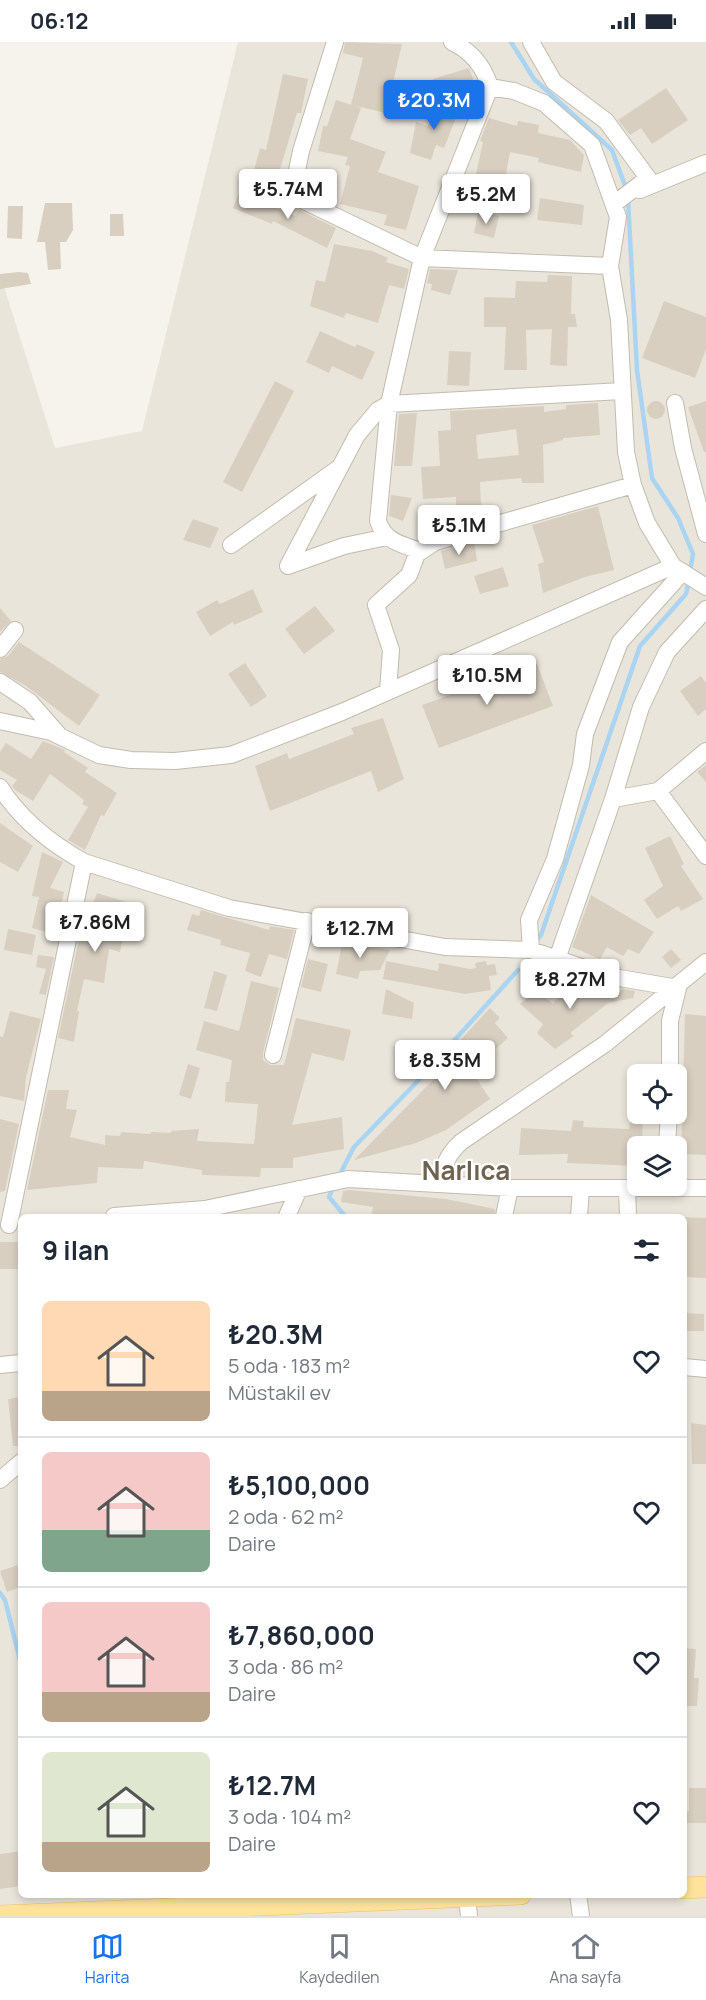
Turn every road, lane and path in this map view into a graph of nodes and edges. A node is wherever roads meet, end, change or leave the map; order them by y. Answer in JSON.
{"nodes":[{"id":1,"x":335,"y":42,"type":"edge"},
{"id":2,"x":452,"y":42,"type":"edge"},
{"id":3,"x":531,"y":42,"type":"edge"},
{"id":4,"x":490,"y":87,"type":"junction"},
{"id":5,"x":706,"y":163,"type":"edge"},
{"id":6,"x":621,"y":200,"type":"junction"},
{"id":7,"x":422,"y":258,"type":"junction"},
{"id":8,"x":610,"y":266,"type":"junction"},
{"id":9,"x":622,"y":391,"type":"junction"},
{"id":10,"x":675,"y":403,"type":"dead end"},
{"id":11,"x":389,"y":404,"type":"junction"},
{"id":12,"x":340,"y":467,"type":"junction"},
{"id":13,"x":633,"y":485,"type":"junction"},
{"id":14,"x":706,"y":534,"type":"edge"},
{"id":15,"x":387,"y":537,"type":"junction"},
{"id":16,"x":231,"y":545,"type":"dead end"},
{"id":17,"x":421,"y":551,"type":"junction"},
{"id":18,"x":689,"y":576,"type":"edge"},
{"id":19,"x":706,"y":609,"type":"edge"},
{"id":20,"x":15,"y":630,"type":"dead end"},
{"id":21,"x":0,"y":649,"type":"edge"},
{"id":22,"x":0,"y":681,"type":"edge"},
{"id":23,"x":388,"y":691,"type":"junction"},
{"id":24,"x":0,"y":721,"type":"edge"},
{"id":25,"x":60,"y":736,"type":"junction"},
{"id":26,"x":706,"y":751,"type":"edge"},
{"id":27,"x":0,"y":787,"type":"edge"},
{"id":28,"x":658,"y":791,"type":"junction"},
{"id":29,"x":613,"y":799,"type":"junction"},
{"id":30,"x":706,"y":856,"type":"edge"},
{"id":31,"x":84,"y":862,"type":"junction"},
{"id":32,"x":307,"y":921,"type":"junction"},
{"id":33,"x":531,"y":950,"type":"junction"},
{"id":34,"x":557,"y":959,"type":"junction"},
{"id":35,"x":706,"y":962,"type":"edge"},
{"id":36,"x":678,"y":988,"type":"junction"},
{"id":37,"x":273,"y":1055,"type":"dead end"},
{"id":38,"x":670,"y":1064,"type":"edge"},
{"id":39,"x":442,"y":1184,"type":"junction"},
{"id":40,"x":687,"y":1187,"type":"edge"},
{"id":41,"x":510,"y":1188,"type":"junction"},
{"id":42,"x":706,"y":1188,"type":"edge"},
{"id":43,"x":300,"y":1189,"type":"junction"},
{"id":44,"x":581,"y":1189,"type":"junction"},
{"id":45,"x":627,"y":1189,"type":"edge"},
{"id":46,"x":627,"y":1196,"type":"edge"},
{"id":47,"x":140,"y":1214,"type":"edge"},
{"id":48,"x":288,"y":1214,"type":"edge"},
{"id":49,"x":504,"y":1214,"type":"edge"},
{"id":50,"x":579,"y":1214,"type":"edge"},
{"id":51,"x":628,"y":1214,"type":"edge"},
{"id":52,"x":10,"y":1225,"type":"edge"},
{"id":53,"x":18,"y":1363,"type":"edge"},
{"id":54,"x":0,"y":1365,"type":"edge"},
{"id":55,"x":687,"y":1367,"type":"edge"},
{"id":56,"x":706,"y":1369,"type":"edge"},
{"id":57,"x":18,"y":1465,"type":"edge"},
{"id":58,"x":0,"y":1480,"type":"edge"},
{"id":59,"x":706,"y":1887,"type":"edge"},
{"id":60,"x":687,"y":1888,"type":"edge"},
{"id":61,"x":342,"y":1898,"type":"edge"},
{"id":62,"x":426,"y":1898,"type":"edge"},
{"id":63,"x":444,"y":1898,"type":"edge"},
{"id":64,"x":503,"y":1898,"type":"edge"},
{"id":65,"x":578,"y":1898,"type":"edge"},
{"id":66,"x":169,"y":1901,"type":"edge"},
{"id":67,"x":468,"y":1906,"type":"edge"},
{"id":68,"x":364,"y":1908,"type":"edge"},
{"id":69,"x":142,"y":1913,"type":"edge"},
{"id":70,"x":31,"y":1915,"type":"edge"},
{"id":71,"x":1,"y":1916,"type":"edge"},
{"id":72,"x":580,"y":1916,"type":"edge"}],
"edges":[{"from":1,"to":7,"type":"street"},
{"from":2,"to":4,"type":"street"},
{"from":3,"to":6,"type":"street"},
{"from":4,"to":6,"type":"street"},
{"from":4,"to":7,"type":"street"},
{"from":5,"to":6,"type":"street"},
{"from":6,"to":8,"type":"street"},
{"from":7,"to":8,"type":"street"},
{"from":7,"to":11,"type":"street"},
{"from":8,"to":9,"type":"street"},
{"from":9,"to":11,"type":"street"},
{"from":9,"to":13,"type":"street"},
{"from":10,"to":14,"type":"street"},
{"from":11,"to":12,"type":"street"},
{"from":11,"to":15,"type":"street"},
{"from":12,"to":15,"type":"street"},
{"from":12,"to":16,"type":"street"},
{"from":13,"to":17,"type":"street"},
{"from":13,"to":18,"type":"street"},
{"from":15,"to":17,"type":"street"},
{"from":17,"to":23,"type":"street"},
{"from":18,"to":23,"type":"street"},
{"from":18,"to":33,"type":"street"},
{"from":19,"to":29,"type":"street"},
{"from":20,"to":21,"type":"street"},
{"from":22,"to":25,"type":"street"},
{"from":23,"to":25,"type":"street"},
{"from":24,"to":25,"type":"street"},
{"from":26,"to":28,"type":"street"},
{"from":27,"to":31,"type":"street"},
{"from":28,"to":29,"type":"street"},
{"from":28,"to":30,"type":"street"},
{"from":29,"to":34,"type":"street"},
{"from":31,"to":32,"type":"street"},
{"from":31,"to":52,"type":"street"},
{"from":32,"to":33,"type":"street"},
{"from":32,"to":37,"type":"street"},
{"from":33,"to":34,"type":"street"},
{"from":34,"to":36,"type":"street"},
{"from":35,"to":36,"type":"street"},
{"from":36,"to":38,"type":"street"},
{"from":36,"to":39,"type":"street"},
{"from":39,"to":41,"type":"street"},
{"from":39,"to":43,"type":"street"},
{"from":40,"to":42,"type":"street"},
{"from":41,"to":44,"type":"street"},
{"from":41,"to":49,"type":"street"},
{"from":43,"to":47,"type":"street"},
{"from":43,"to":48,"type":"street"},
{"from":44,"to":45,"type":"street"},
{"from":44,"to":50,"type":"street"},
{"from":46,"to":51,"type":"street"},
{"from":53,"to":54,"type":"street"},
{"from":55,"to":56,"type":"street"},
{"from":57,"to":58,"type":"street"},
{"from":59,"to":60,"type":"main road"},
{"from":61,"to":66,"type":"main road"},
{"from":61,"to":68,"type":"main road"},
{"from":62,"to":68,"type":"main road"},
{"from":63,"to":67,"type":"main road"},
{"from":64,"to":67,"type":"main road"},
{"from":65,"to":72,"type":"street"},
{"from":66,"to":69,"type":"main road"},
{"from":69,"to":70,"type":"main road"},
{"from":70,"to":71,"type":"main road"}]}
